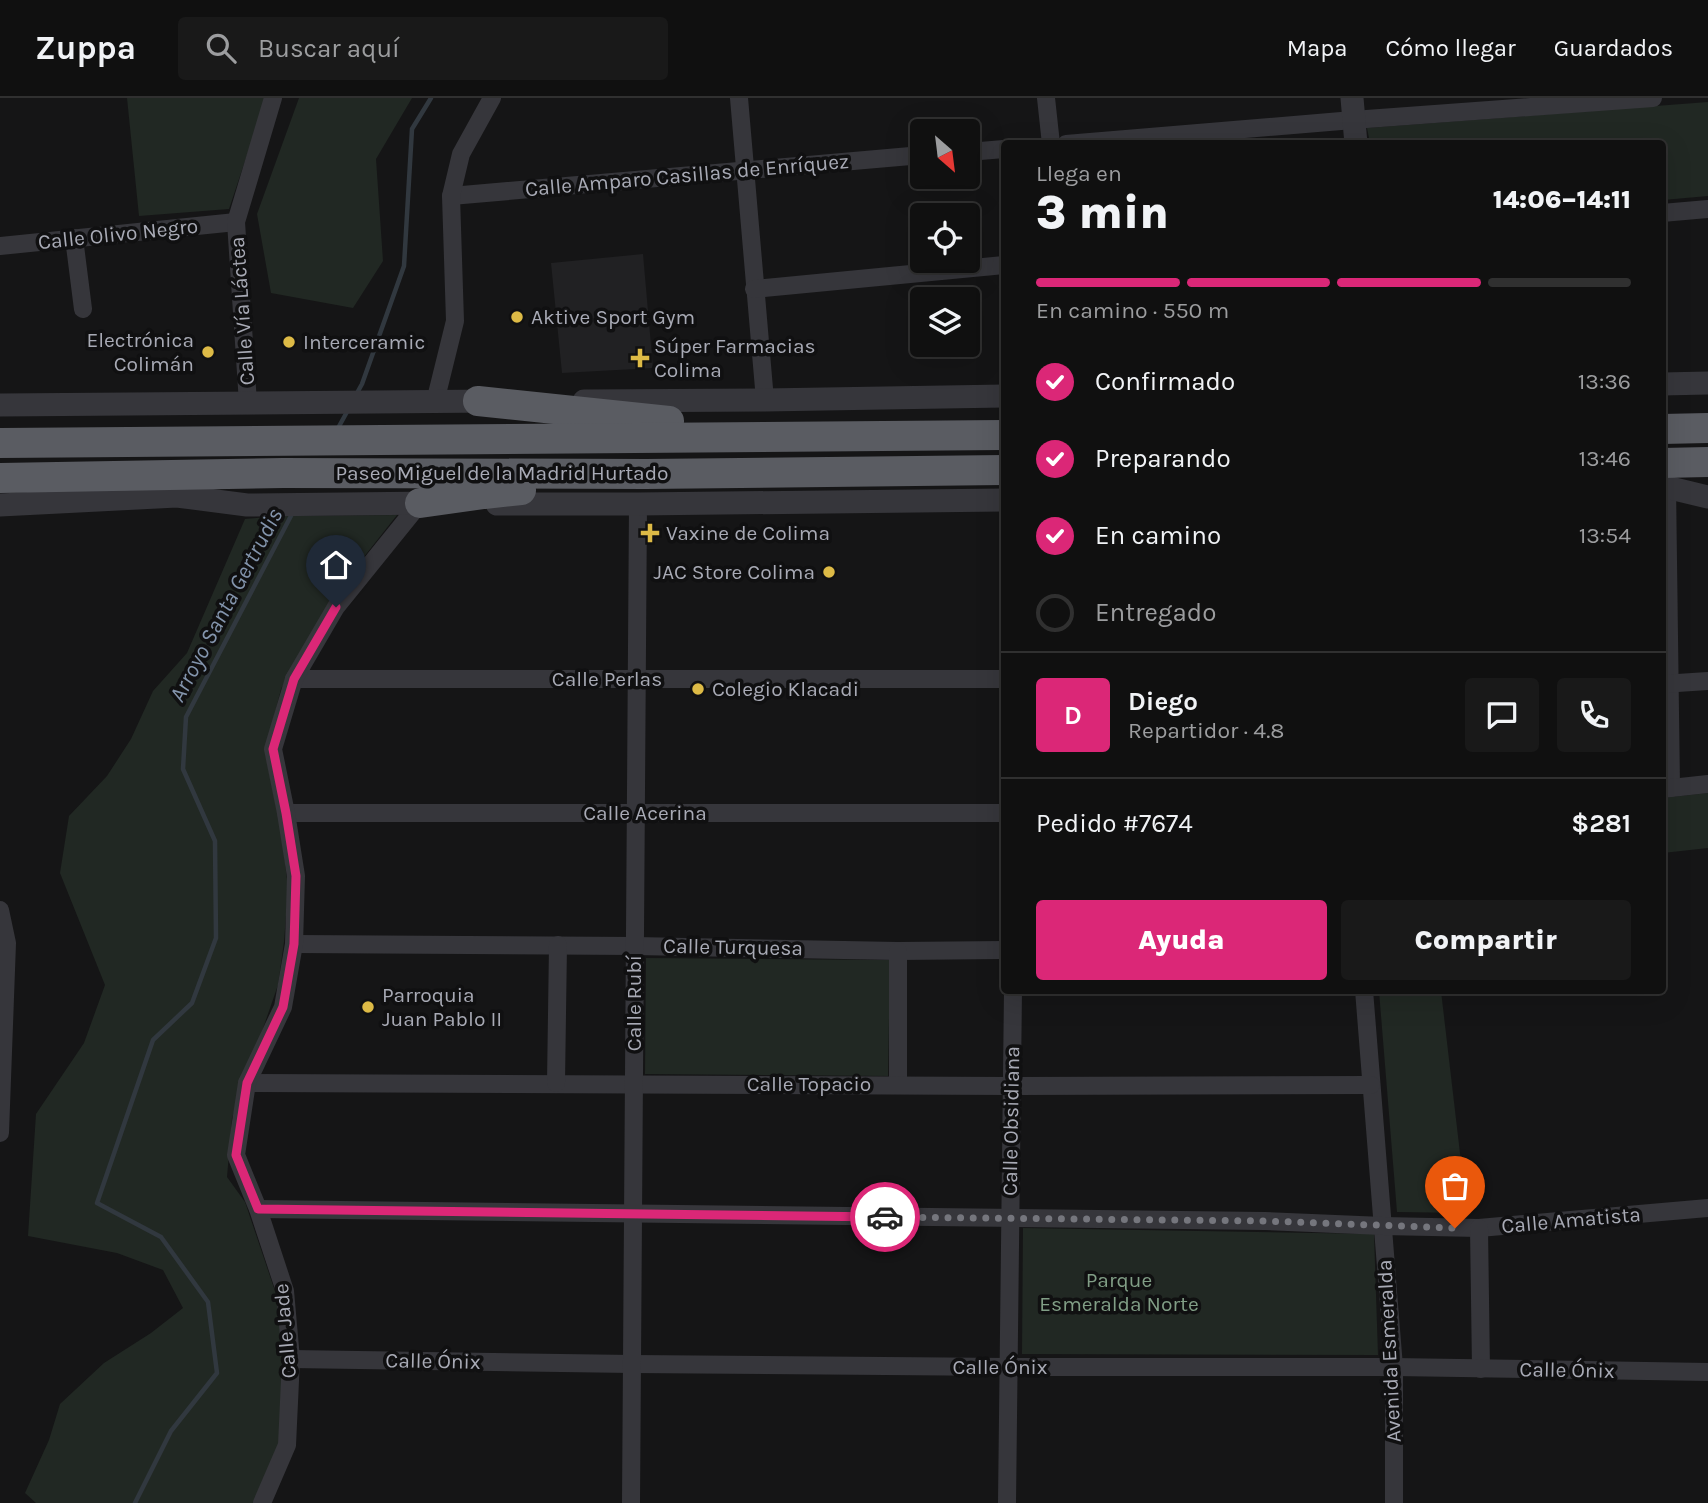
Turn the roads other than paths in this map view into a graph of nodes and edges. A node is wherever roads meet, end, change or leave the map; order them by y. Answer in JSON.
{"nodes":[{"id":1,"x":273,"y":98,"type":"edge"},
{"id":2,"x":492,"y":98,"type":"edge"},
{"id":3,"x":739,"y":98,"type":"edge"},
{"id":4,"x":1046,"y":98,"type":"edge"},
{"id":5,"x":1653,"y":98,"type":"edge"},
{"id":6,"x":1625,"y":99,"type":"edge"},
{"id":7,"x":1352,"y":109,"type":"edge"},
{"id":8,"x":1051,"y":140,"type":"edge"},
{"id":9,"x":1099,"y":140,"type":"edge"},
{"id":10,"x":1356,"y":140,"type":"edge"},
{"id":11,"x":1001,"y":149,"type":"edge"},
{"id":12,"x":980,"y":151,"type":"edge"},
{"id":13,"x":910,"y":156,"type":"edge"},
{"id":14,"x":745,"y":170,"type":"junction"},
{"id":15,"x":451,"y":196,"type":"junction"},
{"id":16,"x":1708,"y":209,"type":"edge"},
{"id":17,"x":1666,"y":213,"type":"edge"},
{"id":18,"x":236,"y":222,"type":"junction"},
{"id":19,"x":74,"y":239,"type":"junction"},
{"id":20,"x":0,"y":246,"type":"edge"},
{"id":21,"x":1001,"y":265,"type":"edge"},
{"id":22,"x":754,"y":289,"type":"junction"},
{"id":23,"x":83,"y":309,"type":"dead end"},
{"id":24,"x":1708,"y":383,"type":"edge"},
{"id":25,"x":1666,"y":384,"type":"edge"},
{"id":26,"x":1001,"y":396,"type":"edge"},
{"id":27,"x":765,"y":400,"type":"junction"},
{"id":28,"x":435,"y":401,"type":"junction"},
{"id":29,"x":478,"y":401,"type":"junction"},
{"id":30,"x":248,"y":403,"type":"junction"},
{"id":31,"x":0,"y":405,"type":"edge"},
{"id":32,"x":1708,"y":428,"type":"edge"},
{"id":33,"x":1666,"y":429,"type":"edge"},
{"id":34,"x":1001,"y":435,"type":"edge"},
{"id":35,"x":823,"y":437,"type":"junction"},
{"id":36,"x":0,"y":443,"type":"edge"},
{"id":37,"x":1708,"y":463,"type":"edge"},
{"id":38,"x":1001,"y":470,"type":"edge"},
{"id":39,"x":646,"y":474,"type":"junction"},
{"id":40,"x":1666,"y":477,"type":"edge"},
{"id":41,"x":0,"y":478,"type":"edge"},
{"id":42,"x":1666,"y":478,"type":"edge"},
{"id":43,"x":1666,"y":479,"type":"edge"},
{"id":44,"x":1708,"y":480,"type":"edge"},
{"id":45,"x":1708,"y":497,"type":"edge"},
{"id":46,"x":1001,"y":499,"type":"edge"},
{"id":47,"x":420,"y":503,"type":"junction"},
{"id":48,"x":638,"y":504,"type":"junction"},
{"id":49,"x":0,"y":505,"type":"edge"},
{"id":50,"x":294,"y":679,"type":"junction"},
{"id":51,"x":636,"y":679,"type":"junction"},
{"id":52,"x":1001,"y":679,"type":"edge"},
{"id":53,"x":1708,"y":681,"type":"edge"},
{"id":54,"x":1666,"y":684,"type":"edge"},
{"id":55,"x":1708,"y":784,"type":"edge"},
{"id":56,"x":1667,"y":788,"type":"edge"},
{"id":57,"x":286,"y":813,"type":"junction"},
{"id":58,"x":636,"y":813,"type":"junction"},
{"id":59,"x":1001,"y":813,"type":"edge"},
{"id":60,"x":0,"y":910,"type":"edge"},
{"id":61,"x":294,"y":944,"type":"junction"},
{"id":62,"x":558,"y":945,"type":"junction"},
{"id":63,"x":635,"y":946,"type":"junction"},
{"id":64,"x":1001,"y":950,"type":"edge"},
{"id":65,"x":898,"y":951,"type":"junction"},
{"id":66,"x":1013,"y":994,"type":"edge"},
{"id":67,"x":1364,"y":994,"type":"edge"},
{"id":68,"x":247,"y":1083,"type":"junction"},
{"id":69,"x":556,"y":1083,"type":"junction"},
{"id":70,"x":634,"y":1083,"type":"junction"},
{"id":71,"x":898,"y":1084,"type":"junction"},
{"id":72,"x":1371,"y":1085,"type":"junction"},
{"id":73,"x":1012,"y":1086,"type":"junction"},
{"id":74,"x":0,"y":1133,"type":"edge"},
{"id":75,"x":1708,"y":1208,"type":"edge"},
{"id":76,"x":258,"y":1209,"type":"junction"},
{"id":77,"x":633,"y":1214,"type":"junction"},
{"id":78,"x":1010,"y":1218,"type":"junction"},
{"id":79,"x":1383,"y":1226,"type":"junction"},
{"id":80,"x":1479,"y":1228,"type":"junction"},
{"id":81,"x":291,"y":1359,"type":"junction"},
{"id":82,"x":632,"y":1364,"type":"junction"},
{"id":83,"x":1008,"y":1367,"type":"junction"},
{"id":84,"x":1394,"y":1367,"type":"junction"},
{"id":85,"x":1481,"y":1368,"type":"junction"},
{"id":86,"x":1708,"y":1371,"type":"edge"},
{"id":87,"x":262,"y":1503,"type":"edge"},
{"id":88,"x":631,"y":1503,"type":"edge"},
{"id":89,"x":1006,"y":1503,"type":"edge"},
{"id":90,"x":1394,"y":1503,"type":"edge"}],
"edges":[{"from":1,"to":18,"type":"street","name":"Calle Vía Láctea"},
{"from":2,"to":15,"type":"street"},
{"from":3,"to":14,"type":"street"},
{"from":4,"to":8,"type":"street"},
{"from":5,"to":6,"type":"street"},
{"from":6,"to":7,"type":"street"},
{"from":7,"to":9,"type":"street"},
{"from":7,"to":10,"type":"street"},
{"from":11,"to":12,"type":"street"},
{"from":13,"to":14,"type":"street","name":"Calle Amparo Casillas de Enríquez"},
{"from":14,"to":15,"type":"street","name":"Calle Amparo Casillas de Enríquez"},
{"from":14,"to":22,"type":"street"},
{"from":15,"to":28,"type":"street"},
{"from":16,"to":17,"type":"street"},
{"from":18,"to":19,"type":"street","name":"Calle Olivo Negro"},
{"from":18,"to":30,"type":"street","name":"Calle Vía Láctea"},
{"from":19,"to":20,"type":"street","name":"Calle Olivo Negro"},
{"from":19,"to":23,"type":"street"},
{"from":21,"to":22,"type":"street"},
{"from":22,"to":27,"type":"street"},
{"from":24,"to":25,"type":"street"},
{"from":26,"to":27,"type":"street"},
{"from":27,"to":29,"type":"street"},
{"from":28,"to":29,"type":"street"},
{"from":28,"to":30,"type":"street"},
{"from":29,"to":35,"type":"highway"},
{"from":30,"to":31,"type":"street"},
{"from":32,"to":33,"type":"highway"},
{"from":34,"to":35,"type":"highway","name":"Paseo Miguel de la Madrid Hurtado"},
{"from":35,"to":36,"type":"highway","name":"Paseo Miguel de la Madrid Hurtado"},
{"from":37,"to":40,"type":"highway"},
{"from":38,"to":39,"type":"highway","name":"Paseo Miguel de la Madrid Hurtado"},
{"from":39,"to":41,"type":"highway","name":"Paseo Miguel de la Madrid Hurtado"},
{"from":39,"to":47,"type":"highway"},
{"from":42,"to":44,"type":"street"},
{"from":43,"to":45,"type":"street"},
{"from":46,"to":48,"type":"street"},
{"from":47,"to":48,"type":"street"},
{"from":47,"to":49,"type":"street"},
{"from":47,"to":50,"type":"street","name":"Calle Jade"},
{"from":48,"to":51,"type":"street","name":"Calle Rubí"},
{"from":50,"to":51,"type":"street","name":"Calle Perlas"},
{"from":50,"to":57,"type":"street","name":"Calle Jade"},
{"from":51,"to":52,"type":"street","name":"Calle Perlas"},
{"from":51,"to":58,"type":"street","name":"Calle Rubí"},
{"from":53,"to":54,"type":"street"},
{"from":54,"to":56,"type":"street"},
{"from":55,"to":56,"type":"street"},
{"from":57,"to":58,"type":"street","name":"Calle Acerina"},
{"from":57,"to":61,"type":"street","name":"Calle Jade"},
{"from":58,"to":59,"type":"street","name":"Calle Acerina"},
{"from":58,"to":63,"type":"street","name":"Calle Rubí"},
{"from":60,"to":74,"type":"street"},
{"from":61,"to":62,"type":"street","name":"Calle Turquesa"},
{"from":61,"to":68,"type":"street","name":"Calle Jade"},
{"from":62,"to":63,"type":"street","name":"Calle Turquesa"},
{"from":62,"to":69,"type":"street"},
{"from":63,"to":65,"type":"street","name":"Calle Turquesa"},
{"from":63,"to":70,"type":"street","name":"Calle Rubí"},
{"from":64,"to":65,"type":"street","name":"Calle Turquesa"},
{"from":65,"to":71,"type":"street"},
{"from":66,"to":73,"type":"street","name":"Calle Obsidiana"},
{"from":67,"to":72,"type":"street","name":"Avenida Esmeralda"},
{"from":68,"to":69,"type":"street","name":"Calle Topacio"},
{"from":68,"to":76,"type":"street","name":"Calle Jade"},
{"from":69,"to":70,"type":"street","name":"Calle Topacio"},
{"from":70,"to":71,"type":"street","name":"Calle Topacio"},
{"from":70,"to":77,"type":"street","name":"Calle Rubí"},
{"from":71,"to":73,"type":"street","name":"Calle Topacio"},
{"from":72,"to":73,"type":"street","name":"Calle Topacio"},
{"from":72,"to":79,"type":"street","name":"Avenida Esmeralda"},
{"from":73,"to":78,"type":"street","name":"Calle Obsidiana"},
{"from":75,"to":80,"type":"street","name":"Calle Amatista"},
{"from":76,"to":77,"type":"street","name":"Calle Amatista"},
{"from":76,"to":81,"type":"street","name":"Calle Jade"},
{"from":77,"to":78,"type":"street","name":"Calle Amatista"},
{"from":77,"to":82,"type":"street","name":"Calle Rubí"},
{"from":78,"to":79,"type":"street","name":"Calle Amatista"},
{"from":78,"to":83,"type":"street","name":"Calle Obsidiana"},
{"from":79,"to":80,"type":"street","name":"Calle Amatista"},
{"from":79,"to":84,"type":"street","name":"Avenida Esmeralda"},
{"from":80,"to":85,"type":"street"},
{"from":81,"to":82,"type":"street","name":"Calle Ónix"},
{"from":81,"to":87,"type":"street","name":"Calle Jade"},
{"from":82,"to":83,"type":"street","name":"Calle Ónix"},
{"from":82,"to":88,"type":"street","name":"Calle Rubí"},
{"from":83,"to":84,"type":"street","name":"Calle Ónix"},
{"from":83,"to":89,"type":"street","name":"Calle Obsidiana"},
{"from":84,"to":85,"type":"street","name":"Calle Ónix"},
{"from":84,"to":90,"type":"street","name":"Avenida Esmeralda"},
{"from":85,"to":86,"type":"street","name":"Calle Ónix"}]}
